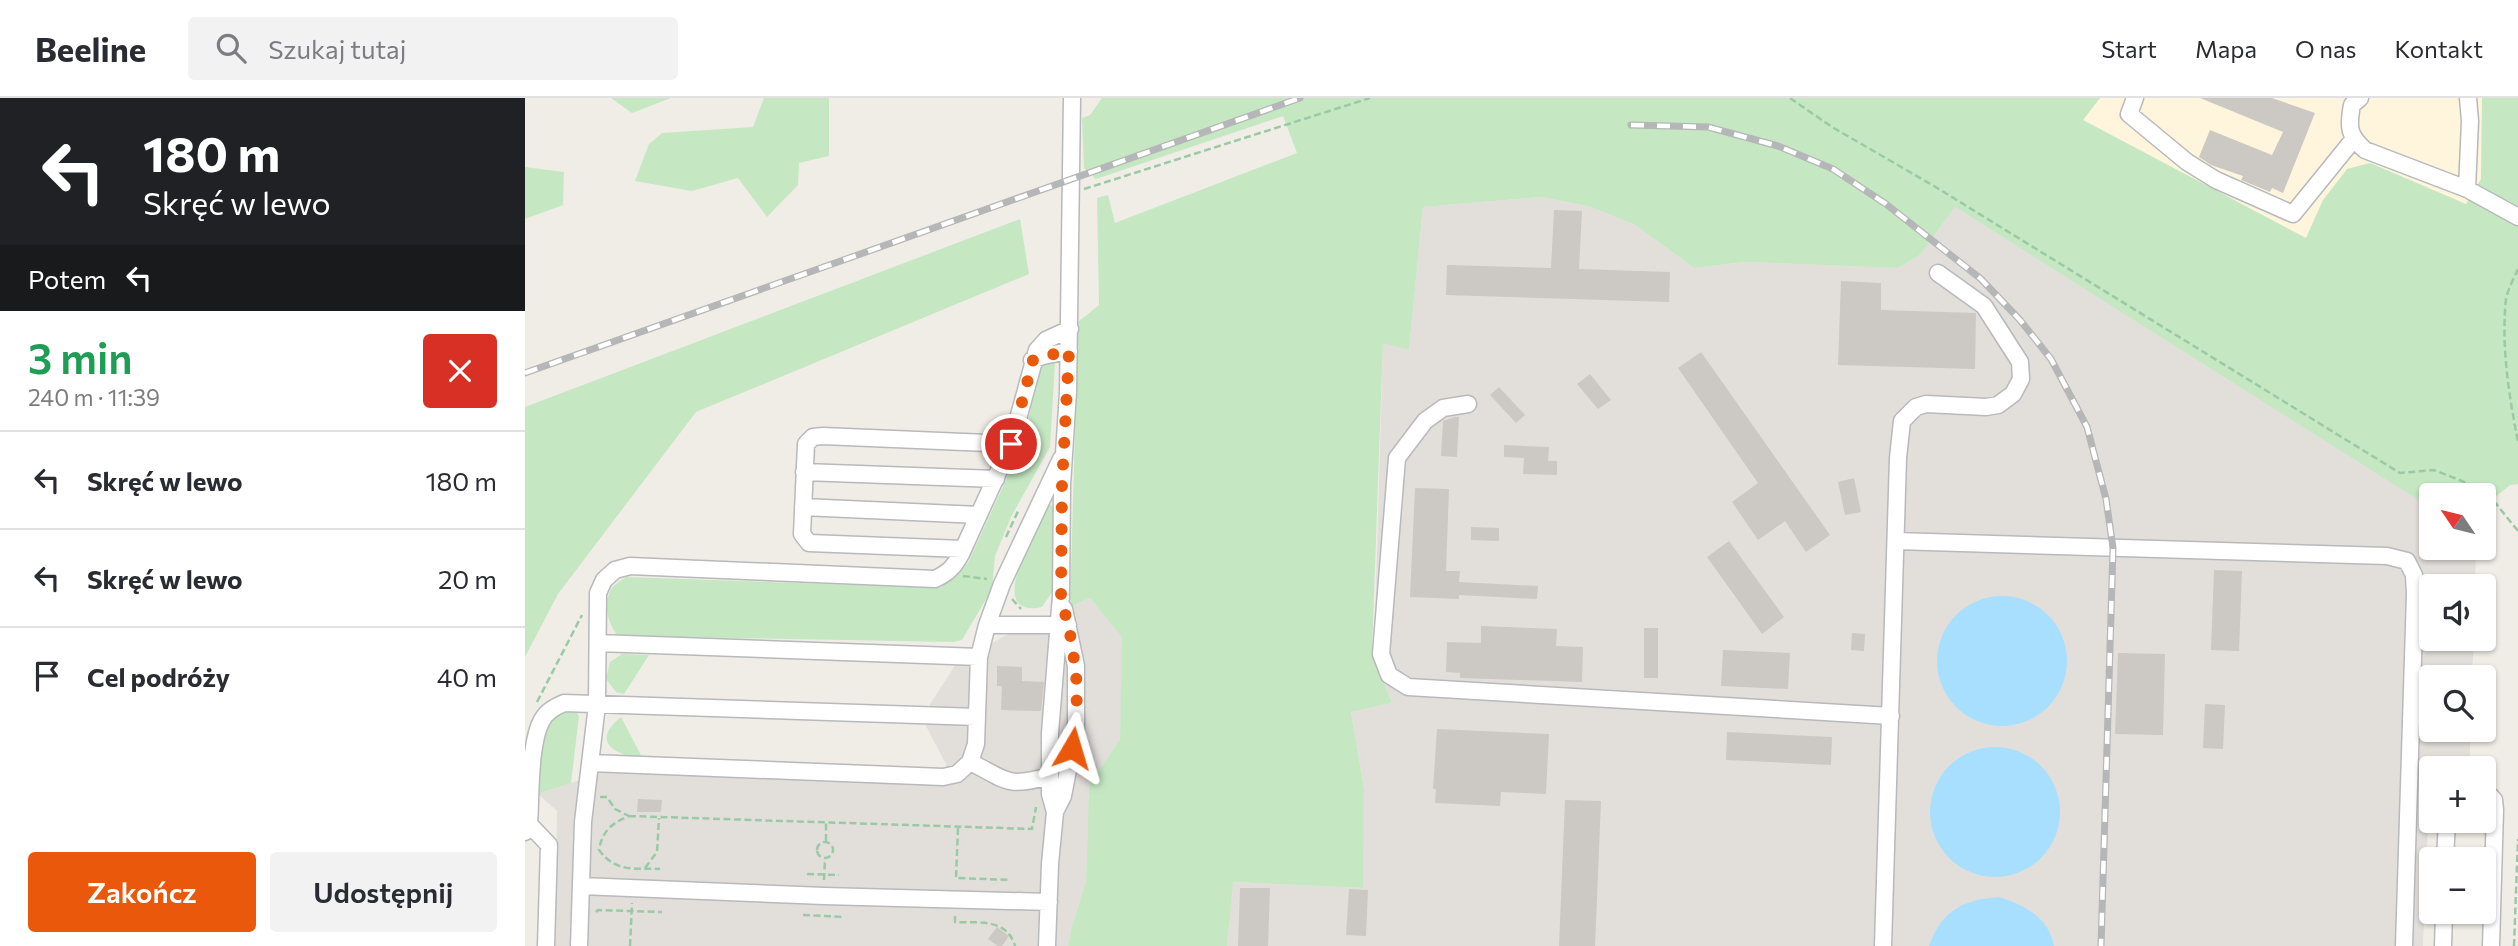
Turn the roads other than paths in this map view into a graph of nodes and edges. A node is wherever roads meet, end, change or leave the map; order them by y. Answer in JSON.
{"nodes":[{"id":1,"x":1072,"y":98,"type":"edge"},
{"id":2,"x":2136,"y":98,"type":"edge"},
{"id":3,"x":2360,"y":98,"type":"edge"},
{"id":4,"x":2465,"y":99,"type":"edge"},
{"id":5,"x":2354,"y":140,"type":"junction"},
{"id":6,"x":2467,"y":189,"type":"junction"},
{"id":7,"x":2518,"y":216,"type":"edge"},
{"id":8,"x":1938,"y":274,"type":"dead end"},
{"id":9,"x":1070,"y":329,"type":"junction"},
{"id":10,"x":1069,"y":351,"type":"junction"},
{"id":11,"x":1033,"y":360,"type":"junction"},
{"id":12,"x":1468,"y":404,"type":"dead end"},
{"id":13,"x":1011,"y":444,"type":"junction"},
{"id":14,"x":1064,"y":454,"type":"junction"},
{"id":15,"x":804,"y":472,"type":"junction"},
{"id":16,"x":996,"y":479,"type":"junction"},
{"id":17,"x":803,"y":507,"type":"junction"},
{"id":18,"x":979,"y":515,"type":"junction"},
{"id":19,"x":1896,"y":541,"type":"junction"},
{"id":20,"x":964,"y":549,"type":"junction"},
{"id":21,"x":987,"y":625,"type":"junction"},
{"id":22,"x":1063,"y":625,"type":"junction"},
{"id":23,"x":598,"y":643,"type":"junction"},
{"id":24,"x":979,"y":657,"type":"junction"},
{"id":25,"x":597,"y":705,"type":"junction"},
{"id":26,"x":1891,"y":716,"type":"junction"},
{"id":27,"x":977,"y":717,"type":"junction"},
{"id":28,"x":970,"y":762,"type":"junction"},
{"id":29,"x":591,"y":763,"type":"junction"},
{"id":30,"x":1050,"y":776,"type":"junction"},
{"id":31,"x":1055,"y":812,"type":"junction"},
{"id":32,"x":527,"y":828,"type":"edge"},
{"id":33,"x":2494,"y":833,"type":"edge"},
{"id":34,"x":581,"y":886,"type":"junction"},
{"id":35,"x":1049,"y":902,"type":"junction"},
{"id":36,"x":2444,"y":924,"type":"edge"},
{"id":37,"x":546,"y":946,"type":"edge"},
{"id":38,"x":579,"y":946,"type":"edge"},
{"id":39,"x":1047,"y":946,"type":"edge"},
{"id":40,"x":1883,"y":946,"type":"edge"},
{"id":41,"x":2404,"y":946,"type":"edge"},
{"id":42,"x":2443,"y":946,"type":"edge"},
{"id":43,"x":2491,"y":946,"type":"edge"}],
"edges":[{"from":1,"to":9,"type":"street"},
{"from":2,"to":5,"type":"street"},
{"from":3,"to":5,"type":"street"},
{"from":4,"to":6,"type":"street"},
{"from":5,"to":6,"type":"street"},
{"from":6,"to":7,"type":"street"},
{"from":8,"to":19,"type":"street"},
{"from":9,"to":10,"type":"street"},
{"from":9,"to":11,"type":"street"},
{"from":10,"to":11,"type":"street"},
{"from":10,"to":14,"type":"street"},
{"from":11,"to":13,"type":"street"},
{"from":12,"to":26,"type":"street"},
{"from":13,"to":15,"type":"street"},
{"from":13,"to":16,"type":"street"},
{"from":14,"to":21,"type":"street"},
{"from":14,"to":22,"type":"street"},
{"from":15,"to":16,"type":"street"},
{"from":15,"to":17,"type":"street"},
{"from":16,"to":18,"type":"street"},
{"from":17,"to":18,"type":"street"},
{"from":17,"to":20,"type":"street"},
{"from":18,"to":20,"type":"street"},
{"from":19,"to":26,"type":"street"},
{"from":19,"to":41,"type":"street"},
{"from":20,"to":23,"type":"street"},
{"from":21,"to":22,"type":"street"},
{"from":21,"to":24,"type":"street"},
{"from":22,"to":30,"type":"street"},
{"from":22,"to":31,"type":"street"},
{"from":23,"to":24,"type":"street"},
{"from":23,"to":25,"type":"street"},
{"from":24,"to":27,"type":"street"},
{"from":25,"to":27,"type":"street"},
{"from":25,"to":29,"type":"street"},
{"from":25,"to":32,"type":"street"},
{"from":26,"to":40,"type":"street"},
{"from":27,"to":28,"type":"street"},
{"from":28,"to":29,"type":"street"},
{"from":28,"to":30,"type":"street"},
{"from":29,"to":34,"type":"street"},
{"from":30,"to":31,"type":"street"},
{"from":31,"to":35,"type":"street"},
{"from":32,"to":37,"type":"street"},
{"from":33,"to":43,"type":"street"},
{"from":34,"to":35,"type":"street"},
{"from":34,"to":38,"type":"street"},
{"from":35,"to":39,"type":"street"},
{"from":36,"to":42,"type":"street"}]}
